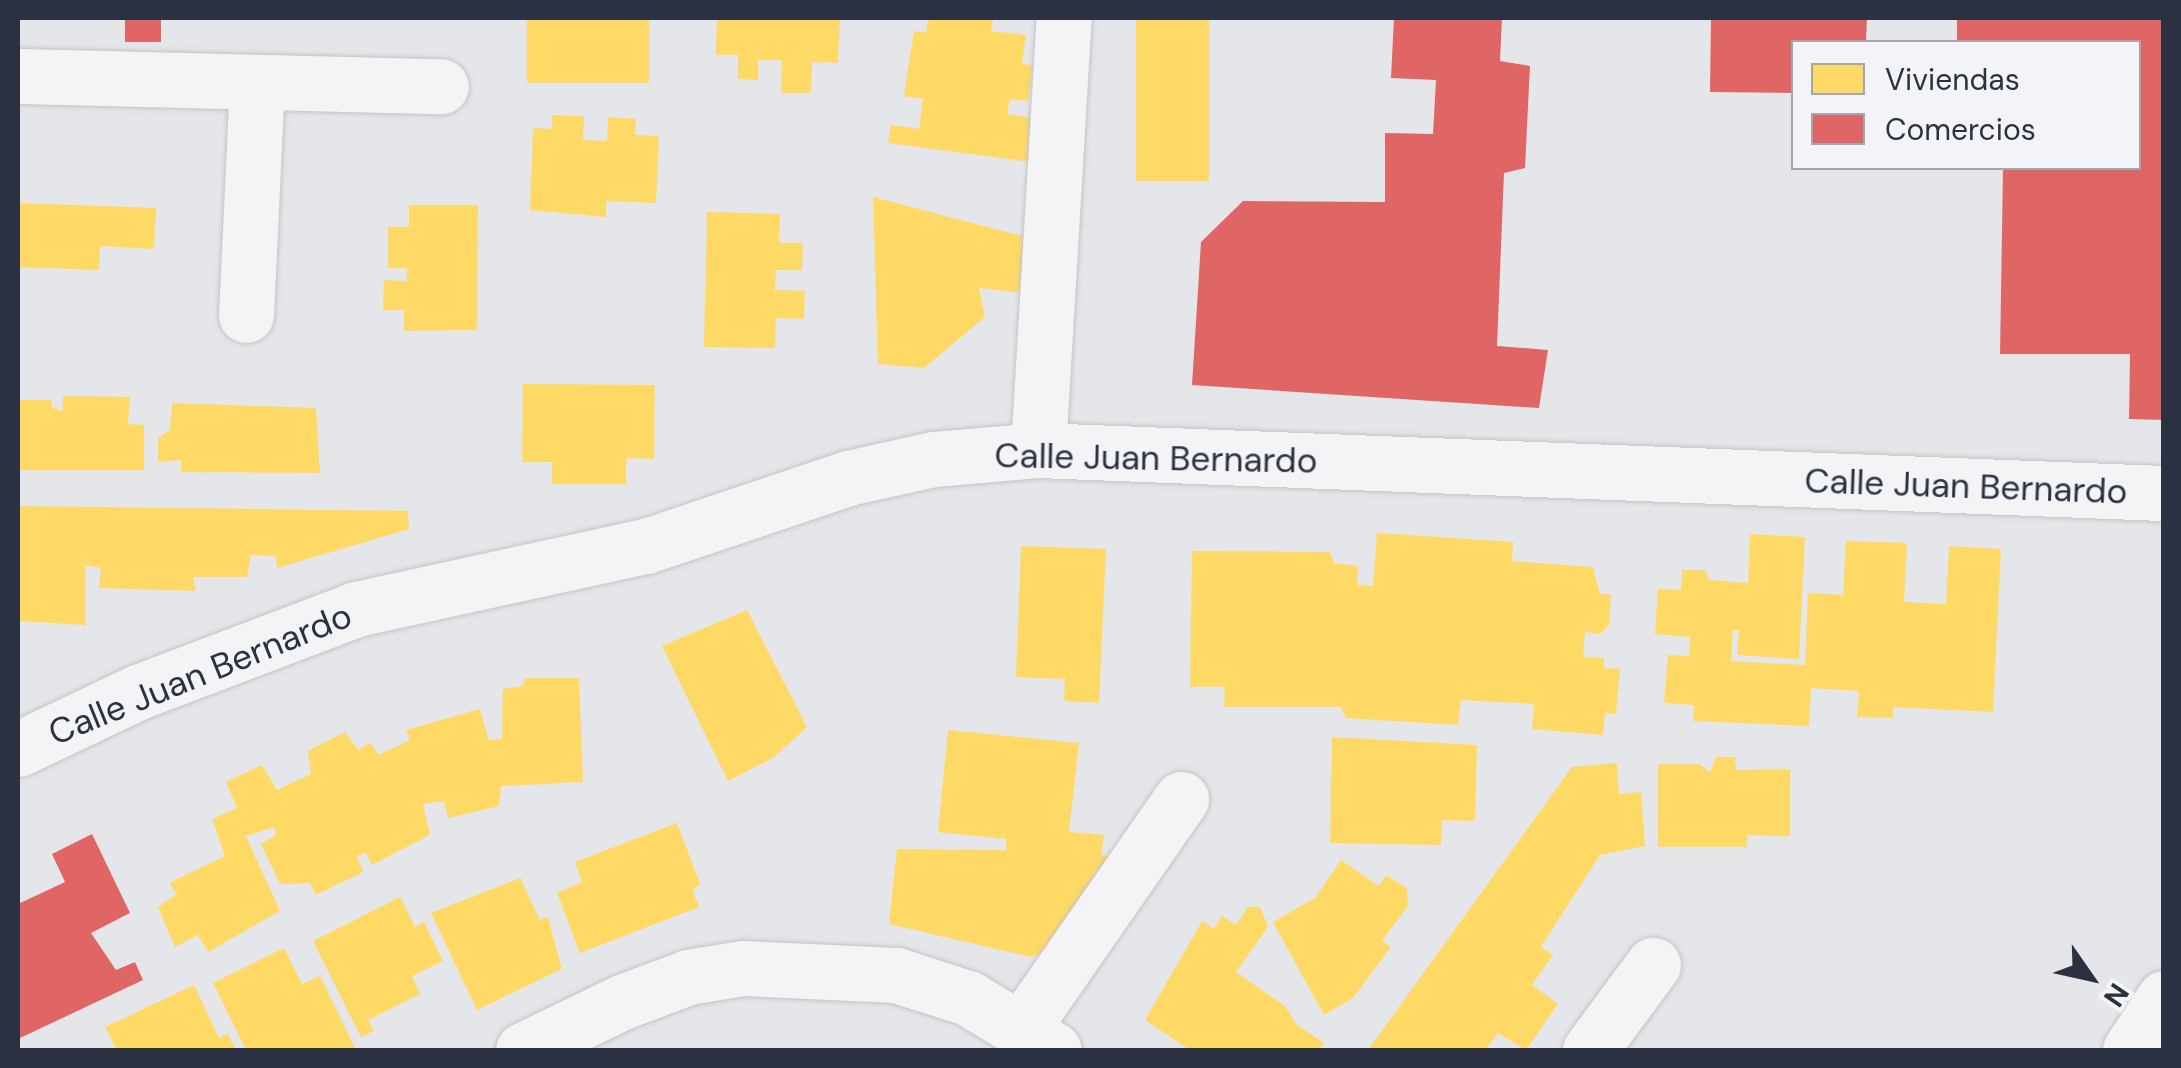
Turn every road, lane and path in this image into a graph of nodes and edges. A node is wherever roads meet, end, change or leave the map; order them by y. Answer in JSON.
{"nodes":[{"id":1,"x":1064,"y":18,"type":"edge"},
{"id":2,"x":18,"y":76,"type":"edge"},
{"id":3,"x":256,"y":82,"type":"junction"},
{"id":4,"x":441,"y":86,"type":"dead end"},
{"id":5,"x":246,"y":315,"type":"dead end"},
{"id":6,"x":1038,"y":450,"type":"junction"},
{"id":7,"x":2164,"y":493,"type":"edge"},
{"id":8,"x":18,"y":749,"type":"edge"},
{"id":9,"x":1181,"y":799,"type":"dead end"},
{"id":10,"x":1653,"y":965,"type":"dead end"},
{"id":11,"x":2164,"y":998,"type":"edge"},
{"id":12,"x":1038,"y":1039,"type":"edge"},
{"id":13,"x":522,"y":1050,"type":"edge"},
{"id":14,"x":1590,"y":1050,"type":"edge"},
{"id":15,"x":2130,"y":1050,"type":"edge"}],
"edges":[{"from":1,"to":6,"type":"street"},
{"from":2,"to":3,"type":"street"},
{"from":3,"to":4,"type":"street"},
{"from":3,"to":5,"type":"street"},
{"from":6,"to":7,"type":"street","name":"Calle Juan Bernardo"},
{"from":6,"to":8,"type":"street","name":"Calle Juan Bernardo"},
{"from":9,"to":12,"type":"street"},
{"from":10,"to":14,"type":"street"},
{"from":11,"to":15,"type":"street"},
{"from":12,"to":13,"type":"street"}]}
